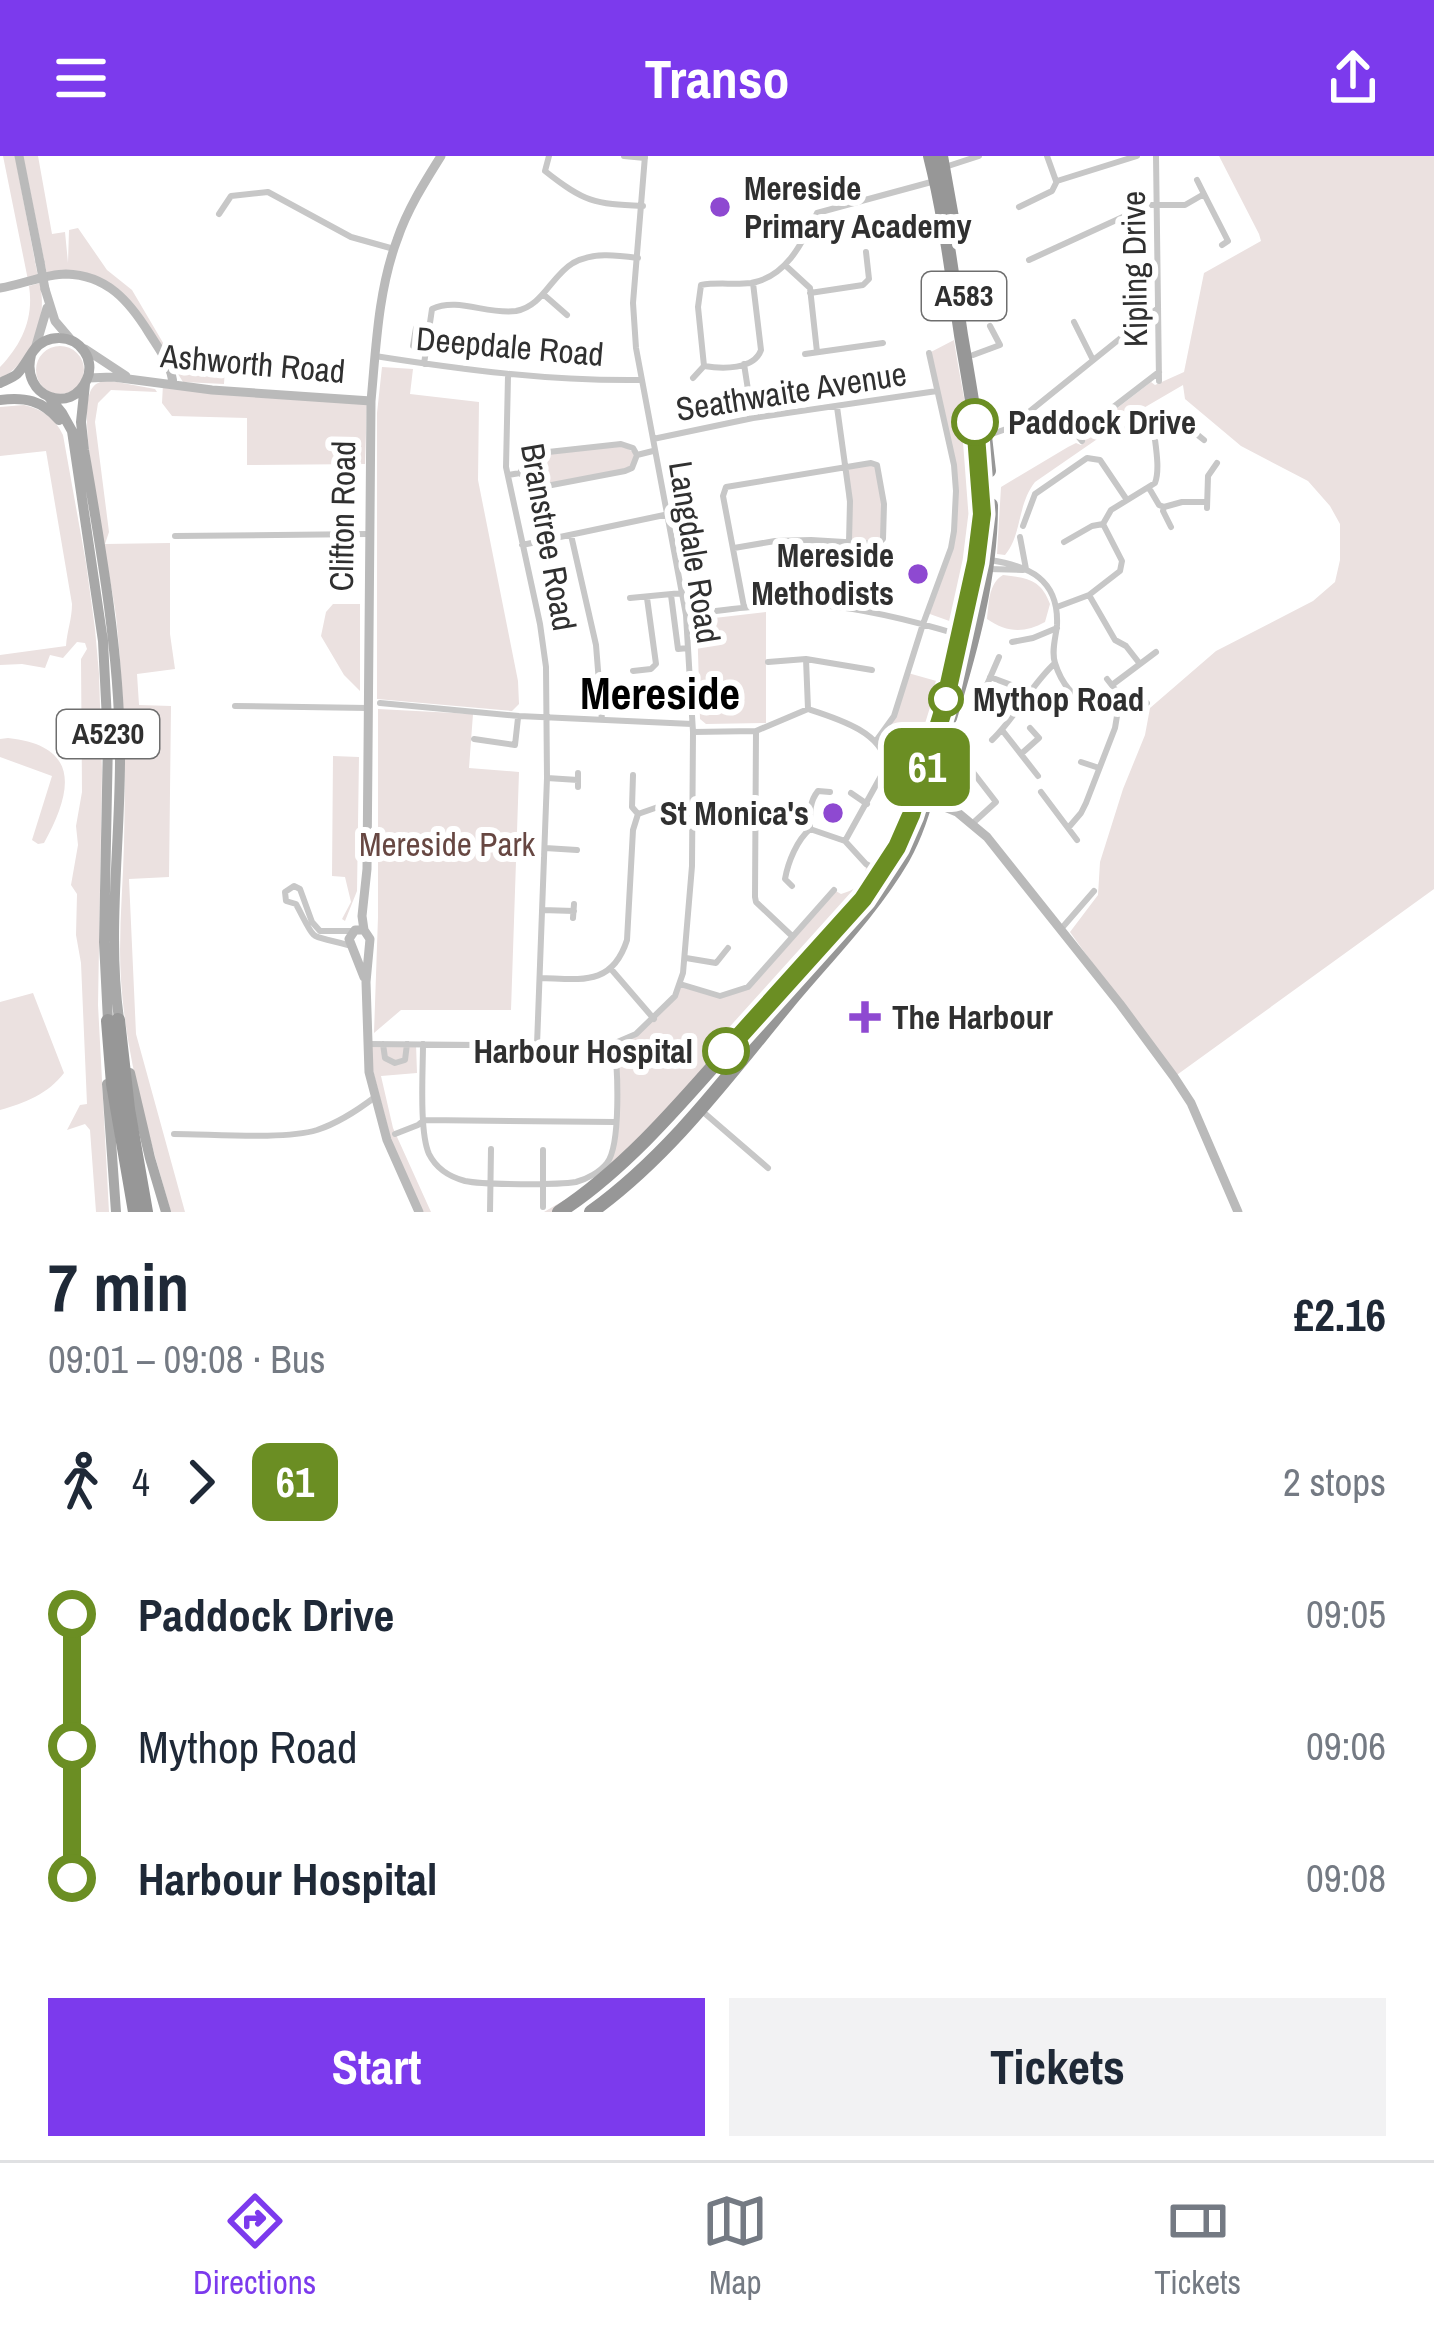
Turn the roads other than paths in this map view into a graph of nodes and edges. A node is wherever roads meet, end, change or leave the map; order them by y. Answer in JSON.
{"nodes":[{"id":1,"x":19,"y":156,"type":"edge"},
{"id":2,"x":441,"y":156,"type":"edge"},
{"id":3,"x":549,"y":156,"type":"edge"},
{"id":4,"x":624,"y":156,"type":"edge"},
{"id":5,"x":979,"y":156,"type":"edge"},
{"id":6,"x":1047,"y":156,"type":"edge"},
{"id":7,"x":1137,"y":156,"type":"edge"},
{"id":8,"x":1156,"y":156,"type":"edge"},
{"id":9,"x":645,"y":157,"type":"edge"},
{"id":10,"x":939,"y":168,"type":"edge"},
{"id":11,"x":1057,"y":181,"type":"junction"},
{"id":12,"x":1200,"y":181,"type":"dead end"},
{"id":13,"x":1204,"y":194,"type":"junction"},
{"id":14,"x":1157,"y":205,"type":"junction"},
{"id":15,"x":643,"y":206,"type":"junction"},
{"id":16,"x":1019,"y":207,"type":"dead end"},
{"id":17,"x":219,"y":214,"type":"dead end"},
{"id":18,"x":1222,"y":245,"type":"dead end"},
{"id":19,"x":394,"y":249,"type":"junction"},
{"id":20,"x":866,"y":252,"type":"dead end"},
{"id":21,"x":638,"y":258,"type":"junction"},
{"id":22,"x":1029,"y":260,"type":"dead end"},
{"id":23,"x":785,"y":265,"type":"junction"},
{"id":24,"x":753,"y":283,"type":"junction"},
{"id":25,"x":0,"y":288,"type":"edge"},
{"id":26,"x":543,"y":293,"type":"junction"},
{"id":27,"x":810,"y":293,"type":"junction"},
{"id":28,"x":47,"y":302,"type":"junction"},
{"id":29,"x":1159,"y":308,"type":"junction"},
{"id":30,"x":567,"y":315,"type":"dead end"},
{"id":31,"x":1074,"y":322,"type":"dead end"},
{"id":32,"x":990,"y":326,"type":"dead end"},
{"id":33,"x":429,"y":329,"type":"junction"},
{"id":34,"x":76,"y":343,"type":"junction"},
{"id":35,"x":883,"y":343,"type":"dead end"},
{"id":36,"x":413,"y":346,"type":"dead end"},
{"id":37,"x":817,"y":352,"type":"junction"},
{"id":38,"x":33,"y":353,"type":"junction"},
{"id":39,"x":928,"y":353,"type":"dead end"},
{"id":40,"x":805,"y":354,"type":"dead end"},
{"id":41,"x":973,"y":355,"type":"junction"},
{"id":42,"x":375,"y":356,"type":"junction"},
{"id":43,"x":1093,"y":360,"type":"junction"},
{"id":44,"x":424,"y":364,"type":"junction"},
{"id":45,"x":744,"y":364,"type":"junction"},
{"id":46,"x":704,"y":366,"type":"junction"},
{"id":47,"x":508,"y":376,"type":"junction"},
{"id":48,"x":693,"y":378,"type":"dead end"},
{"id":49,"x":130,"y":379,"type":"junction"},
{"id":50,"x":640,"y":380,"type":"junction"},
{"id":51,"x":86,"y":381,"type":"junction"},
{"id":52,"x":0,"y":383,"type":"edge"},
{"id":53,"x":172,"y":385,"type":"junction"},
{"id":54,"x":937,"y":392,"type":"junction"},
{"id":55,"x":44,"y":394,"type":"junction"},
{"id":56,"x":0,"y":398,"type":"edge"},
{"id":57,"x":370,"y":401,"type":"junction"},
{"id":58,"x":837,"y":407,"type":"junction"},
{"id":59,"x":752,"y":409,"type":"dead end"},
{"id":60,"x":1154,"y":421,"type":"junction"},
{"id":61,"x":1120,"y":432,"type":"dead end"},
{"id":62,"x":981,"y":436,"type":"junction"},
{"id":63,"x":652,"y":439,"type":"junction"},
{"id":64,"x":1204,"y":440,"type":"dead end"},
{"id":65,"x":1082,"y":441,"type":"dead end"},
{"id":66,"x":74,"y":450,"type":"junction"},
{"id":67,"x":655,"y":450,"type":"junction"},
{"id":68,"x":637,"y":454,"type":"junction"},
{"id":69,"x":1217,"y":463,"type":"dead end"},
{"id":70,"x":845,"y":467,"type":"junction"},
{"id":71,"x":520,"y":472,"type":"junction"},
{"id":72,"x":508,"y":475,"type":"junction"},
{"id":73,"x":1149,"y":488,"type":"junction"},
{"id":74,"x":1127,"y":500,"type":"junction"},
{"id":75,"x":1164,"y":507,"type":"junction"},
{"id":76,"x":669,"y":514,"type":"junction"},
{"id":77,"x":1103,"y":524,"type":"junction"},
{"id":78,"x":1022,"y":526,"type":"dead end"},
{"id":79,"x":1067,"y":526,"type":"dead end"},
{"id":80,"x":1172,"y":527,"type":"dead end"},
{"id":81,"x":368,"y":534,"type":"junction"},
{"id":82,"x":571,"y":535,"type":"junction"},
{"id":83,"x":175,"y":536,"type":"dead end"},
{"id":84,"x":1074,"y":536,"type":"junction"},
{"id":85,"x":1020,"y":537,"type":"dead end"},
{"id":86,"x":850,"y":542,"type":"junction"},
{"id":87,"x":1064,"y":542,"type":"dead end"},
{"id":88,"x":522,"y":545,"type":"junction"},
{"id":89,"x":734,"y":548,"type":"junction"},
{"id":90,"x":982,"y":564,"type":"junction"},
{"id":91,"x":1026,"y":569,"type":"junction"},
{"id":92,"x":682,"y":593,"type":"junction"},
{"id":93,"x":671,"y":595,"type":"junction"},
{"id":94,"x":1089,"y":595,"type":"junction"},
{"id":95,"x":630,"y":598,"type":"dead end"},
{"id":96,"x":647,"y":598,"type":"junction"},
{"id":97,"x":1057,"y":607,"type":"junction"},
{"id":98,"x":744,"y":608,"type":"junction"},
{"id":99,"x":686,"y":615,"type":"junction"},
{"id":100,"x":923,"y":624,"type":"junction"},
{"id":101,"x":1057,"y":628,"type":"junction"},
{"id":102,"x":967,"y":637,"type":"junction"},
{"id":103,"x":1012,"y":642,"type":"dead end"},
{"id":104,"x":688,"y":648,"type":"junction"},
{"id":105,"x":1156,"y":652,"type":"dead end"},
{"id":106,"x":999,"y":657,"type":"dead end"},
{"id":107,"x":806,"y":659,"type":"junction"},
{"id":108,"x":768,"y":662,"type":"dead end"},
{"id":109,"x":1055,"y":663,"type":"junction"},
{"id":110,"x":1140,"y":664,"type":"junction"},
{"id":111,"x":872,"y":670,"type":"dead end"},
{"id":112,"x":633,"y":671,"type":"dead end"},
{"id":113,"x":991,"y":677,"type":"junction"},
{"id":114,"x":1030,"y":692,"type":"junction"},
{"id":115,"x":1121,"y":697,"type":"dead end"},
{"id":116,"x":380,"y":703,"type":"dead end"},
{"id":117,"x":1147,"y":703,"type":"dead end"},
{"id":118,"x":235,"y":706,"type":"dead end"},
{"id":119,"x":368,"y":708,"type":"junction"},
{"id":120,"x":808,"y":710,"type":"junction"},
{"id":121,"x":976,"y":710,"type":"dead end"},
{"id":122,"x":1118,"y":710,"type":"junction"},
{"id":123,"x":519,"y":716,"type":"junction"},
{"id":124,"x":547,"y":716,"type":"junction"},
{"id":125,"x":602,"y":720,"type":"junction"},
{"id":126,"x":693,"y":728,"type":"junction"},
{"id":127,"x":1030,"y":728,"type":"dead end"},
{"id":128,"x":1002,"y":730,"type":"junction"},
{"id":129,"x":756,"y":731,"type":"junction"},
{"id":130,"x":474,"y":739,"type":"dead end"},
{"id":131,"x":992,"y":740,"type":"dead end"},
{"id":132,"x":876,"y":741,"type":"junction"},
{"id":133,"x":1022,"y":754,"type":"junction"},
{"id":134,"x":1081,"y":762,"type":"dead end"},
{"id":135,"x":969,"y":767,"type":"dead end"},
{"id":136,"x":1100,"y":768,"type":"junction"},
{"id":137,"x":633,"y":775,"type":"dead end"},
{"id":138,"x":1038,"y":776,"type":"dead end"},
{"id":139,"x":547,"y":778,"type":"junction"},
{"id":140,"x":578,"y":780,"type":"dead end"},
{"id":141,"x":830,"y":792,"type":"dead end"},
{"id":142,"x":1041,"y":792,"type":"dead end"},
{"id":143,"x":851,"y":793,"type":"dead end"},
{"id":144,"x":928,"y":801,"type":"junction"},
{"id":145,"x":867,"y":804,"type":"junction"},
{"id":146,"x":694,"y":806,"type":"junction"},
{"id":147,"x":638,"y":814,"type":"junction"},
{"id":148,"x":973,"y":823,"type":"junction"},
{"id":149,"x":1069,"y":826,"type":"junction"},
{"id":150,"x":810,"y":829,"type":"junction"},
{"id":151,"x":1078,"y":839,"type":"dead end"},
{"id":152,"x":845,"y":841,"type":"junction"},
{"id":153,"x":544,"y":848,"type":"junction"},
{"id":154,"x":577,"y":850,"type":"dead end"},
{"id":155,"x":882,"y":872,"type":"junction"},
{"id":156,"x":792,"y":886,"type":"dead end"},
{"id":157,"x":834,"y":890,"type":"dead end"},
{"id":158,"x":1094,"y":891,"type":"dead end"},
{"id":159,"x":542,"y":910,"type":"junction"},
{"id":160,"x":574,"y":911,"type":"dead end"},
{"id":161,"x":357,"y":931,"type":"junction"},
{"id":162,"x":1060,"y":931,"type":"junction"},
{"id":163,"x":792,"y":936,"type":"junction"},
{"id":164,"x":368,"y":946,"type":"junction"},
{"id":165,"x":352,"y":947,"type":"junction"},
{"id":166,"x":728,"y":948,"type":"dead end"},
{"id":167,"x":686,"y":958,"type":"junction"},
{"id":168,"x":611,"y":969,"type":"junction"},
{"id":169,"x":540,"y":978,"type":"junction"},
{"id":170,"x":366,"y":982,"type":"junction"},
{"id":171,"x":680,"y":984,"type":"junction"},
{"id":172,"x":106,"y":990,"type":"junction"},
{"id":173,"x":654,"y":1019,"type":"junction"},
{"id":174,"x":113,"y":1020,"type":"junction"},
{"id":175,"x":366,"y":1044,"type":"junction"},
{"id":176,"x":383,"y":1044,"type":"junction"},
{"id":177,"x":407,"y":1044,"type":"junction"},
{"id":178,"x":423,"y":1044,"type":"junction"},
{"id":179,"x":614,"y":1044,"type":"junction"},
{"id":180,"x":537,"y":1046,"type":"junction"},
{"id":181,"x":691,"y":1090,"type":"junction"},
{"id":182,"x":375,"y":1101,"type":"junction"},
{"id":183,"x":700,"y":1109,"type":"junction"},
{"id":184,"x":424,"y":1120,"type":"junction"},
{"id":185,"x":615,"y":1122,"type":"junction"},
{"id":186,"x":174,"y":1134,"type":"dead end"},
{"id":187,"x":395,"y":1134,"type":"dead end"},
{"id":188,"x":490,"y":1149,"type":"dead end"},
{"id":189,"x":543,"y":1150,"type":"dead end"},
{"id":190,"x":620,"y":1163,"type":"junction"},
{"id":191,"x":767,"y":1168,"type":"dead end"},
{"id":192,"x":490,"y":1183,"type":"junction"},
{"id":193,"x":543,"y":1183,"type":"junction"},
{"id":194,"x":543,"y":1207,"type":"dead end"},
{"id":195,"x":116,"y":1212,"type":"edge"},
{"id":196,"x":135,"y":1212,"type":"edge"},
{"id":197,"x":146,"y":1212,"type":"edge"},
{"id":198,"x":166,"y":1212,"type":"edge"},
{"id":199,"x":419,"y":1212,"type":"edge"},
{"id":200,"x":490,"y":1212,"type":"edge"},
{"id":201,"x":559,"y":1212,"type":"edge"},
{"id":202,"x":591,"y":1212,"type":"edge"},
{"id":203,"x":1238,"y":1212,"type":"edge"}],
"edges":[{"from":1,"to":28,"type":"street","bridge":true},
{"from":2,"to":19,"type":"street","name":"Clifton Road"},
{"from":3,"to":15,"type":"street"},
{"from":4,"to":9,"type":"street"},
{"from":5,"to":10,"type":"street"},
{"from":6,"to":11,"type":"street"},
{"from":7,"to":11,"type":"street"},
{"from":8,"to":14,"type":"street","name":"Kipling Drive"},
{"from":9,"to":15,"type":"street","name":"Langdale Road"},
{"from":10,"to":23,"type":"street"},
{"from":10,"to":41,"type":"highway","number":"A583"},
{"from":10,"to":62,"type":"highway","number":"A583"},
{"from":11,"to":16,"type":"street"},
{"from":12,"to":13,"type":"street"},
{"from":13,"to":14,"type":"street"},
{"from":13,"to":18,"type":"street"},
{"from":14,"to":22,"type":"street"},
{"from":14,"to":29,"type":"street","name":"Kipling Drive"},
{"from":15,"to":21,"type":"street","name":"Langdale Road"},
{"from":17,"to":19,"type":"street"},
{"from":19,"to":42,"type":"street","name":"Clifton Road"},
{"from":20,"to":27,"type":"street"},
{"from":21,"to":26,"type":"street"},
{"from":21,"to":50,"type":"street","name":"Langdale Road"},
{"from":23,"to":24,"type":"street"},
{"from":23,"to":27,"type":"street"},
{"from":24,"to":45,"type":"street"},
{"from":24,"to":46,"type":"street"},
{"from":25,"to":53,"type":"street"},
{"from":26,"to":30,"type":"street"},
{"from":26,"to":33,"type":"street"},
{"from":27,"to":37,"type":"street"},
{"from":28,"to":34,"type":"street"},
{"from":28,"to":38,"type":"street"},
{"from":29,"to":43,"type":"street"},
{"from":29,"to":65,"type":"street","name":"Kipling Drive"},
{"from":31,"to":43,"type":"street"},
{"from":32,"to":41,"type":"street"},
{"from":33,"to":36,"type":"street"},
{"from":33,"to":44,"type":"street"},
{"from":34,"to":38,"type":"main road"},
{"from":34,"to":49,"type":"street","name":"Ashworth Road"},
{"from":34,"to":51,"type":"main road","number":"A5230"},
{"from":35,"to":37,"type":"street"},
{"from":37,"to":40,"type":"street"},
{"from":38,"to":52,"type":"main road"},
{"from":38,"to":55,"type":"main road","number":"A5230"},
{"from":39,"to":54,"type":"street"},
{"from":41,"to":62,"type":"highway","number":"A583"},
{"from":42,"to":44,"type":"street","name":"Deepdale Road"},
{"from":42,"to":57,"type":"street","name":"Clifton Road"},
{"from":43,"to":62,"type":"street"},
{"from":44,"to":47,"type":"street","name":"Deepdale Road"},
{"from":45,"to":46,"type":"street"},
{"from":45,"to":59,"type":"street"},
{"from":46,"to":48,"type":"street"},
{"from":47,"to":50,"type":"street","name":"Deepdale Road"},
{"from":47,"to":72,"type":"street","name":"Branstree Road"},
{"from":49,"to":51,"type":"street","name":"Ashworth Road"},
{"from":49,"to":53,"type":"street","name":"Ashworth Road"},
{"from":50,"to":63,"type":"street","name":"Langdale Road"},
{"from":51,"to":55,"type":"main road","number":"A5230"},
{"from":51,"to":174,"type":"main road","number":"A5230"},
{"from":53,"to":57,"type":"street","name":"Ashworth Road"},
{"from":54,"to":58,"type":"street","name":"Seathwaite Avenue"},
{"from":54,"to":100,"type":"street"},
{"from":55,"to":56,"type":"main road","number":"A5230"},
{"from":55,"to":66,"type":"main road","number":"A5230"},
{"from":56,"to":66,"type":"main road","number":"A5230"},
{"from":57,"to":81,"type":"street","name":"Clifton Road"},
{"from":58,"to":63,"type":"street","name":"Seathwaite Avenue"},
{"from":58,"to":70,"type":"street"},
{"from":60,"to":61,"type":"street"},
{"from":60,"to":64,"type":"street"},
{"from":60,"to":73,"type":"street"},
{"from":62,"to":90,"type":"highway","number":"A583"},
{"from":63,"to":67,"type":"street","name":"Langdale Road"},
{"from":66,"to":172,"type":"main road","number":"A5230"},
{"from":67,"to":68,"type":"street"},
{"from":67,"to":76,"type":"street","name":"Langdale Road"},
{"from":68,"to":71,"type":"street"},
{"from":68,"to":71,"type":"street"},
{"from":69,"to":75,"type":"street"},
{"from":70,"to":86,"type":"street"},
{"from":70,"to":86,"type":"street"},
{"from":70,"to":89,"type":"street"},
{"from":71,"to":72,"type":"street"},
{"from":72,"to":88,"type":"street","name":"Branstree Road"},
{"from":73,"to":74,"type":"street"},
{"from":73,"to":75,"type":"street"},
{"from":74,"to":77,"type":"street"},
{"from":74,"to":78,"type":"street"},
{"from":75,"to":80,"type":"street"},
{"from":76,"to":82,"type":"street"},
{"from":76,"to":92,"type":"street","name":"Langdale Road"},
{"from":77,"to":84,"type":"street"},
{"from":77,"to":94,"type":"street"},
{"from":79,"to":84,"type":"street"},
{"from":81,"to":83,"type":"street"},
{"from":81,"to":119,"type":"street","name":"Clifton Road"},
{"from":82,"to":88,"type":"street"},
{"from":82,"to":125,"type":"street"},
{"from":84,"to":87,"type":"street"},
{"from":85,"to":91,"type":"street"},
{"from":86,"to":89,"type":"street"},
{"from":88,"to":124,"type":"street","name":"Branstree Road"},
{"from":89,"to":98,"type":"street"},
{"from":90,"to":91,"type":"street"},
{"from":90,"to":102,"type":"highway","number":"A583"},
{"from":91,"to":97,"type":"street"},
{"from":92,"to":93,"type":"street"},
{"from":92,"to":99,"type":"street","name":"Langdale Road"},
{"from":93,"to":96,"type":"street"},
{"from":93,"to":104,"type":"street"},
{"from":94,"to":97,"type":"street"},
{"from":94,"to":110,"type":"street"},
{"from":95,"to":96,"type":"street"},
{"from":96,"to":112,"type":"street"},
{"from":97,"to":101,"type":"street"},
{"from":98,"to":99,"type":"street"},
{"from":98,"to":100,"type":"street"},
{"from":99,"to":104,"type":"street","name":"Langdale Road"},
{"from":100,"to":102,"type":"street"},
{"from":100,"to":132,"type":"street"},
{"from":101,"to":103,"type":"street"},
{"from":101,"to":109,"type":"street"},
{"from":102,"to":144,"type":"highway","number":"A583"},
{"from":102,"to":144,"type":"highway","number":"A583"},
{"from":104,"to":126,"type":"street","name":"Langdale Road"},
{"from":105,"to":110,"type":"street"},
{"from":106,"to":113,"type":"street"},
{"from":107,"to":108,"type":"street"},
{"from":107,"to":111,"type":"street"},
{"from":107,"to":120,"type":"street"},
{"from":109,"to":114,"type":"street"},
{"from":109,"to":122,"type":"street"},
{"from":110,"to":115,"type":"street"},
{"from":113,"to":114,"type":"street"},
{"from":113,"to":121,"type":"street"},
{"from":114,"to":128,"type":"street"},
{"from":116,"to":123,"type":"street"},
{"from":117,"to":122,"type":"street"},
{"from":118,"to":119,"type":"street"},
{"from":119,"to":161,"type":"street","name":"Clifton Road"},
{"from":120,"to":129,"type":"street"},
{"from":120,"to":132,"type":"street"},
{"from":122,"to":136,"type":"street"},
{"from":123,"to":124,"type":"street"},
{"from":123,"to":130,"type":"street"},
{"from":124,"to":125,"type":"street"},
{"from":124,"to":139,"type":"street","name":"Branstree Road"},
{"from":125,"to":126,"type":"street"},
{"from":126,"to":129,"type":"street"},
{"from":126,"to":146,"type":"street","name":"Langdale Road"},
{"from":127,"to":133,"type":"street"},
{"from":128,"to":131,"type":"street"},
{"from":128,"to":133,"type":"street"},
{"from":129,"to":163,"type":"street"},
{"from":132,"to":145,"type":"street"},
{"from":133,"to":138,"type":"street"},
{"from":134,"to":136,"type":"street"},
{"from":135,"to":148,"type":"street"},
{"from":136,"to":149,"type":"street"},
{"from":137,"to":147,"type":"street"},
{"from":139,"to":140,"type":"street"},
{"from":139,"to":153,"type":"street","name":"Branstree Road"},
{"from":141,"to":150,"type":"street"},
{"from":142,"to":149,"type":"street"},
{"from":143,"to":145,"type":"street"},
{"from":144,"to":148,"type":"street"},
{"from":144,"to":155,"type":"highway","number":"A583"},
{"from":144,"to":183,"type":"highway","number":"A583"},
{"from":145,"to":152,"type":"street"},
{"from":146,"to":147,"type":"street"},
{"from":146,"to":167,"type":"street","name":"Langdale Road"},
{"from":147,"to":168,"type":"street"},
{"from":148,"to":162,"type":"street"},
{"from":149,"to":151,"type":"street"},
{"from":150,"to":152,"type":"street"},
{"from":150,"to":156,"type":"street"},
{"from":152,"to":155,"type":"street"},
{"from":153,"to":154,"type":"street"},
{"from":153,"to":159,"type":"street","name":"Branstree Road"},
{"from":155,"to":181,"type":"highway","number":"A583"},
{"from":157,"to":163,"type":"street"},
{"from":158,"to":162,"type":"street"},
{"from":159,"to":160,"type":"street"},
{"from":159,"to":169,"type":"street","name":"Branstree Road"},
{"from":161,"to":164,"type":"street","name":"Clifton Road"},
{"from":161,"to":165,"type":"street","name":"Clifton Road"},
{"from":161,"to":165,"type":"street"},
{"from":162,"to":203,"type":"street"},
{"from":163,"to":171,"type":"street"},
{"from":164,"to":165,"type":"street"},
{"from":164,"to":170,"type":"street","name":"Clifton Road"},
{"from":165,"to":170,"type":"street","name":"Clifton Road"},
{"from":166,"to":167,"type":"street"},
{"from":167,"to":171,"type":"street","name":"Langdale Road"},
{"from":168,"to":169,"type":"street"},
{"from":168,"to":173,"type":"street"},
{"from":169,"to":180,"type":"street","name":"Branstree Road"},
{"from":170,"to":175,"type":"street","name":"Clifton Road"},
{"from":171,"to":173,"type":"street","name":"Langdale Road"},
{"from":172,"to":174,"type":"main road","number":"A5230"},
{"from":172,"to":195,"type":"main road"},
{"from":173,"to":179,"type":"street","name":"Langdale Road"},
{"from":174,"to":196,"type":"highway"},
{"from":174,"to":197,"type":"highway"},
{"from":174,"to":198,"type":"main road"},
{"from":175,"to":176,"type":"street"},
{"from":175,"to":182,"type":"street","name":"Clifton Road"},
{"from":176,"to":177,"type":"street"},
{"from":176,"to":177,"type":"street"},
{"from":177,"to":178,"type":"street"},
{"from":178,"to":180,"type":"street"},
{"from":178,"to":184,"type":"street"},
{"from":179,"to":180,"type":"street"},
{"from":179,"to":185,"type":"street"},
{"from":181,"to":183,"type":"street"},
{"from":181,"to":190,"type":"highway","number":"A583"},
{"from":182,"to":186,"type":"street"},
{"from":182,"to":199,"type":"street","name":"Clifton Road"},
{"from":183,"to":190,"type":"street"},
{"from":183,"to":191,"type":"street"},
{"from":183,"to":202,"type":"highway","number":"A583"},
{"from":184,"to":185,"type":"street"},
{"from":184,"to":187,"type":"street"},
{"from":184,"to":192,"type":"street"},
{"from":185,"to":193,"type":"street"},
{"from":188,"to":192,"type":"street"},
{"from":189,"to":193,"type":"street"},
{"from":190,"to":201,"type":"highway","number":"A583"},
{"from":192,"to":193,"type":"street"},
{"from":192,"to":200,"type":"street"},
{"from":193,"to":194,"type":"street"}]}
